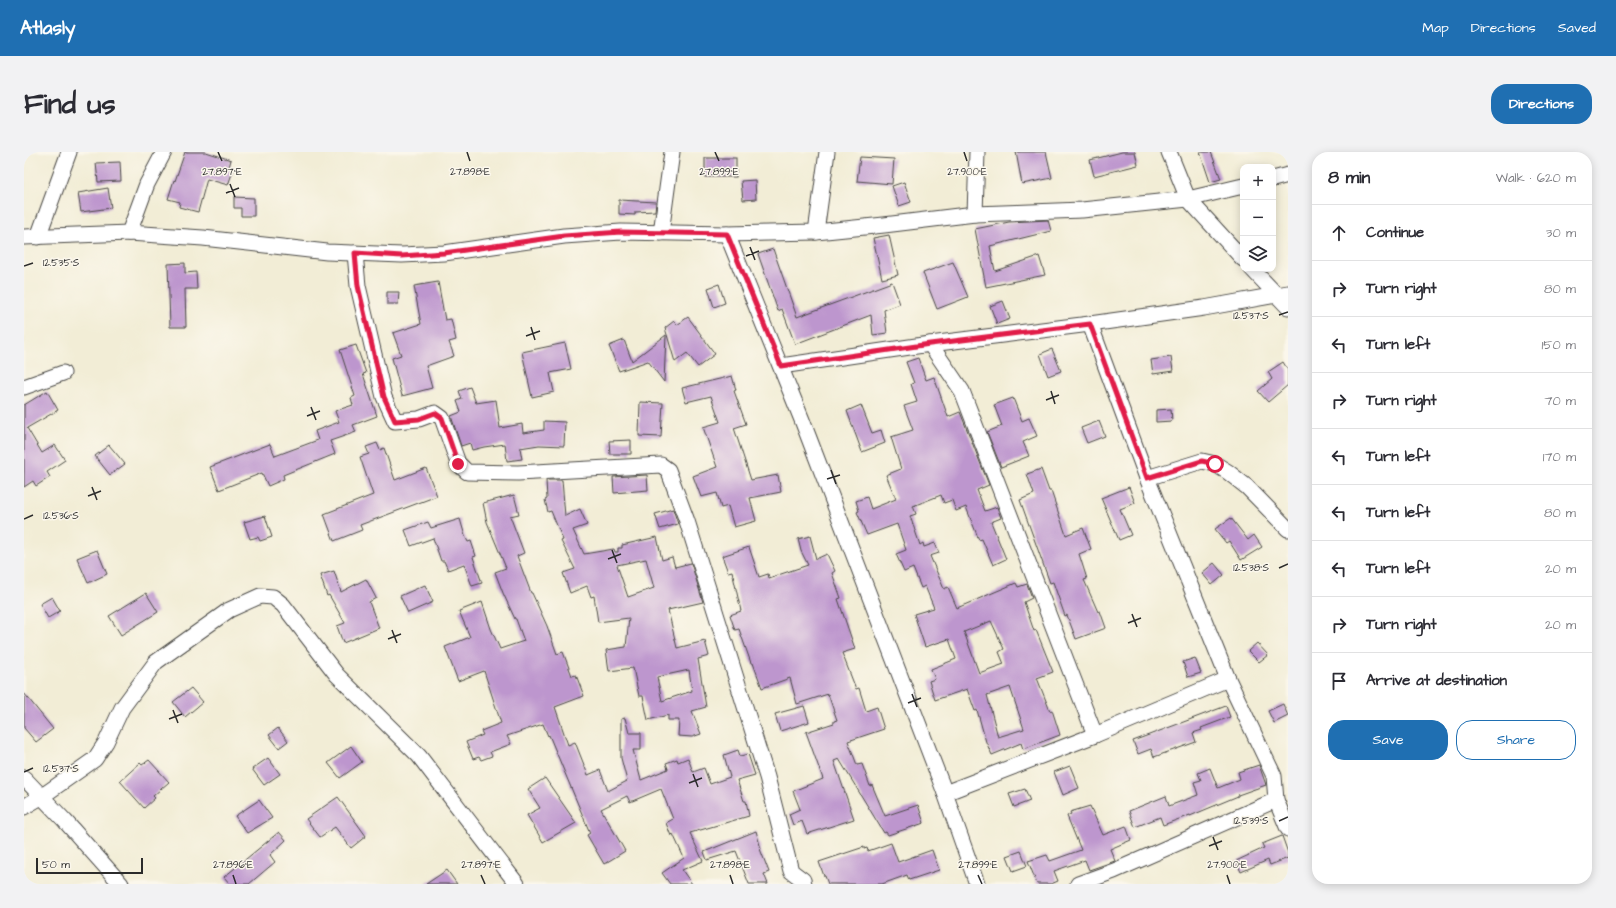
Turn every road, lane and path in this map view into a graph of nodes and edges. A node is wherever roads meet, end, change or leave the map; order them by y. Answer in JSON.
{"nodes":[{"id":1,"x":69,"y":152,"type":"edge"},
{"id":2,"x":164,"y":152,"type":"edge"},
{"id":3,"x":672,"y":152,"type":"edge"},
{"id":4,"x":827,"y":152,"type":"edge"},
{"id":5,"x":977,"y":152,"type":"edge"},
{"id":6,"x":1169,"y":152,"type":"edge"},
{"id":7,"x":1288,"y":175,"type":"edge"},
{"id":8,"x":1276,"y":178,"type":"edge"},
{"id":9,"x":1240,"y":187,"type":"edge"},
{"id":10,"x":1188,"y":199,"type":"junction"},
{"id":11,"x":975,"y":214,"type":"junction"},
{"id":12,"x":816,"y":232,"type":"junction"},
{"id":13,"x":129,"y":233,"type":"junction"},
{"id":14,"x":661,"y":233,"type":"junction"},
{"id":15,"x":727,"y":234,"type":"junction"},
{"id":16,"x":31,"y":237,"type":"edge"},
{"id":17,"x":355,"y":253,"type":"junction"},
{"id":18,"x":1240,"y":256,"type":"edge"},
{"id":19,"x":1256,"y":272,"type":"edge"},
{"id":20,"x":1282,"y":294,"type":"edge"},
{"id":21,"x":1288,"y":307,"type":"edge"},
{"id":22,"x":1090,"y":324,"type":"junction"},
{"id":23,"x":930,"y":344,"type":"junction"},
{"id":24,"x":781,"y":366,"type":"junction"},
{"id":25,"x":62,"y":373,"type":"dead end"},
{"id":26,"x":24,"y":387,"type":"edge"},
{"id":27,"x":1147,"y":478,"type":"junction"},
{"id":28,"x":1288,"y":529,"type":"edge"},
{"id":29,"x":1228,"y":680,"type":"junction"},
{"id":30,"x":1095,"y":735,"type":"junction"},
{"id":31,"x":24,"y":778,"type":"edge"},
{"id":32,"x":945,"y":792,"type":"junction"},
{"id":33,"x":41,"y":797,"type":"junction"},
{"id":34,"x":1276,"y":800,"type":"junction"},
{"id":35,"x":24,"y":806,"type":"edge"},
{"id":36,"x":1288,"y":829,"type":"edge"},
{"id":37,"x":121,"y":884,"type":"edge"},
{"id":38,"x":517,"y":884,"type":"edge"},
{"id":39,"x":804,"y":884,"type":"edge"},
{"id":40,"x":977,"y":884,"type":"edge"},
{"id":41,"x":1078,"y":884,"type":"edge"}],
"edges":[{"from":1,"to":16,"type":"street"},
{"from":2,"to":13,"type":"street"},
{"from":3,"to":14,"type":"street"},
{"from":4,"to":12,"type":"street"},
{"from":5,"to":11,"type":"street"},
{"from":6,"to":10,"type":"street"},
{"from":7,"to":8,"type":"street"},
{"from":9,"to":10,"type":"street"},
{"from":10,"to":11,"type":"street"},
{"from":10,"to":18,"type":"street"},
{"from":11,"to":12,"type":"street"},
{"from":12,"to":15,"type":"street"},
{"from":13,"to":16,"type":"street"},
{"from":13,"to":17,"type":"street"},
{"from":14,"to":15,"type":"street"},
{"from":14,"to":17,"type":"street"},
{"from":15,"to":24,"type":"street"},
{"from":17,"to":39,"type":"street"},
{"from":19,"to":20,"type":"street"},
{"from":20,"to":21,"type":"street"},
{"from":20,"to":22,"type":"street"},
{"from":22,"to":23,"type":"street"},
{"from":22,"to":27,"type":"street"},
{"from":23,"to":24,"type":"street"},
{"from":23,"to":30,"type":"street"},
{"from":24,"to":32,"type":"street"},
{"from":25,"to":26,"type":"street"},
{"from":27,"to":28,"type":"street"},
{"from":27,"to":29,"type":"street"},
{"from":29,"to":30,"type":"street"},
{"from":29,"to":34,"type":"street"},
{"from":30,"to":32,"type":"street"},
{"from":31,"to":33,"type":"street"},
{"from":32,"to":40,"type":"street"},
{"from":33,"to":35,"type":"street"},
{"from":33,"to":37,"type":"street"},
{"from":33,"to":38,"type":"street"},
{"from":34,"to":36,"type":"street"},
{"from":34,"to":41,"type":"street"}]}
